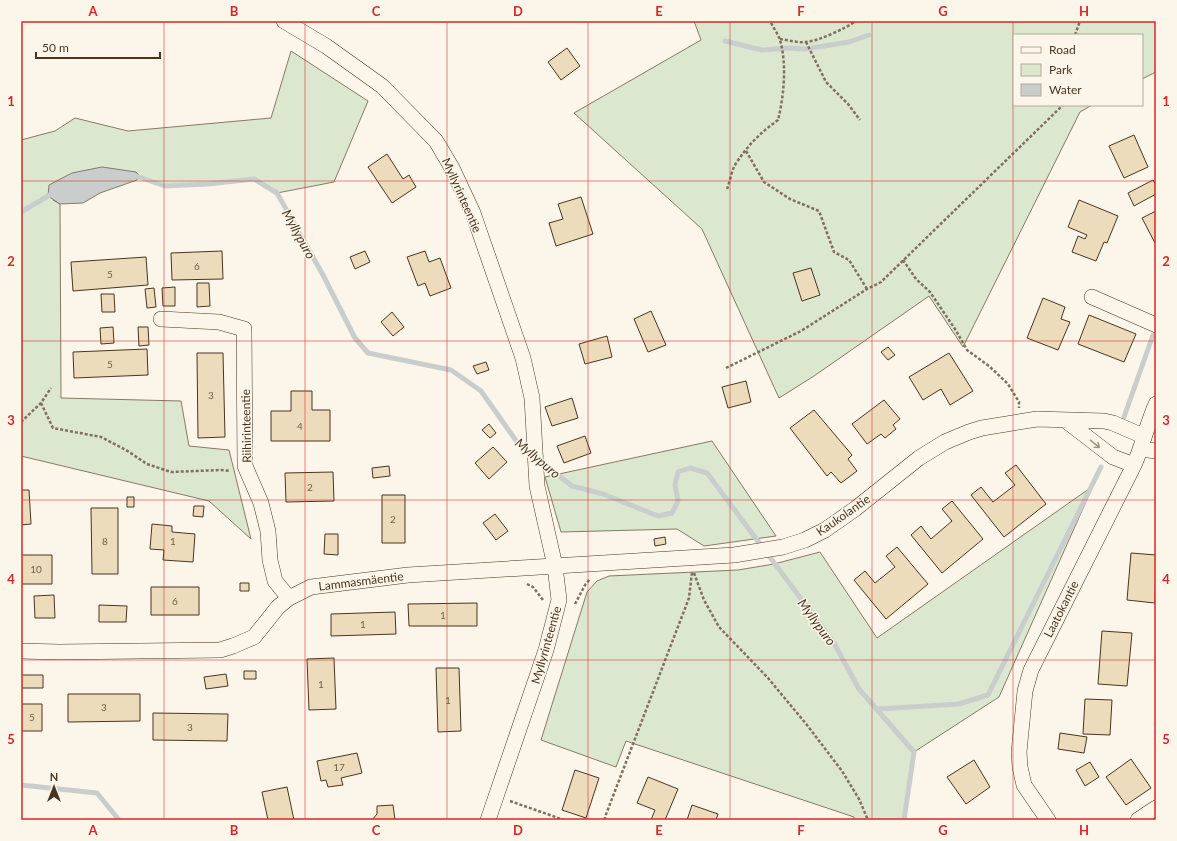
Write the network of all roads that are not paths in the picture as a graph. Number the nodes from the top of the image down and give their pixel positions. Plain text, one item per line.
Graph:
1 (284, 21) edge
2 (1092, 297) dead end
3 (161, 319) dead end
4 (1156, 325) edge
5 (1156, 404) edge
6 (1065, 420) junction
7 (1147, 445) edge
8 (1134, 465) junction
9 (554, 566) junction
10 (289, 598) junction
11 (21, 651) edge
12 (1156, 808) edge
13 (488, 820) edge
14 (1048, 820) edge
15 (1138, 820) edge

1 - 9 street, Myllyrinteentie
2 - 4 street
3 - 10 street, Riihirinteentie
5 - 7 street, Laatokantie
6 - 7 street, Kaukolantie
6 -> 8 street
6 - 9 street, Kaukolantie
7 - 8 street, Laatokantie
8 - 14 street, Laatokantie
9 - 10 street, Lammasmäentie
9 - 13 street, Myllyrinteentie
10 - 11 street, Lammasmäentie
12 - 15 street

